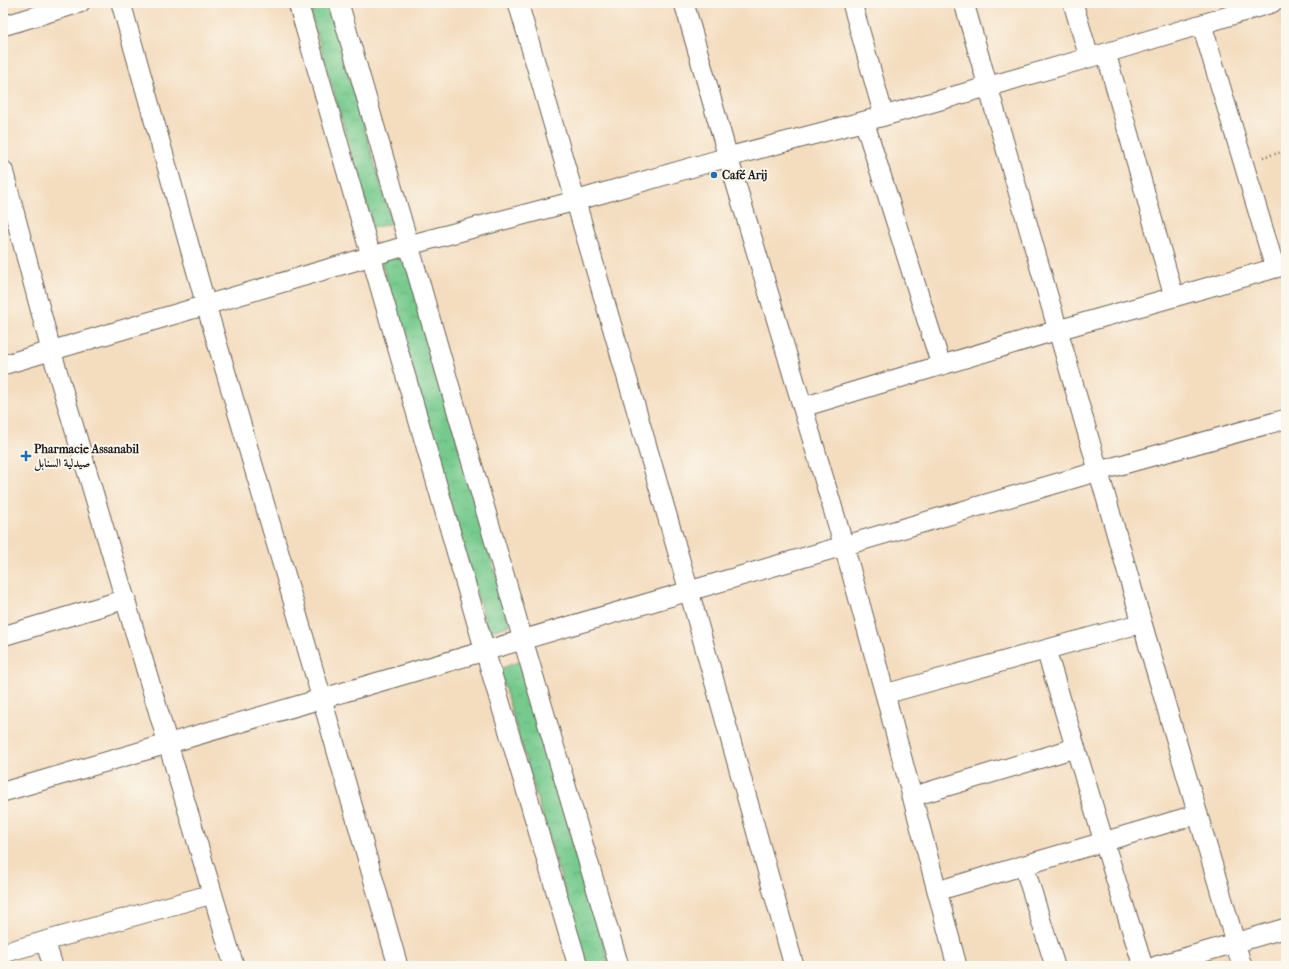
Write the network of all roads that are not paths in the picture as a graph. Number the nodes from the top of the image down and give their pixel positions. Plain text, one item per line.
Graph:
1 (80, 3) edge
2 (121, 3) edge
3 (298, 3) edge
4 (339, 3) edge
5 (518, 3) edge
6 (684, 3) edge
7 (852, 3) edge
8 (964, 3) edge
9 (1073, 3) edge
10 (1272, 3) edge
11 (1202, 25) junction
12 (3, 26) edge
13 (1097, 55) junction
14 (988, 86) junction
15 (884, 116) junction
16 (864, 121) junction
17 (728, 157) junction
18 (3, 170) edge
19 (575, 201) junction
20 (11, 231) edge
21 (409, 245) junction
22 (372, 256) junction
23 (1280, 266) edge
24 (1174, 297) junction
25 (206, 305) junction
26 (1058, 330) junction
27 (51, 350) junction
28 (3, 365) edge
29 (941, 365) junction
30 (803, 407) junction
31 (1286, 419) edge
32 (1099, 471) junction
33 (844, 546) junction
34 (689, 591) junction
35 (126, 599) junction
36 (1142, 624) junction
37 (3, 636) edge
38 (523, 640) junction
39 (1046, 650) junction
40 (485, 651) junction
41 (885, 694) junction
42 (322, 699) junction
43 (169, 744) junction
44 (1075, 748) junction
45 (3, 792) edge
46 (911, 797) junction
47 (1198, 814) junction
48 (1104, 842) junction
49 (1024, 866) junction
50 (937, 891) junction
51 (212, 894) junction
52 (1286, 928) edge
53 (46, 941) junction
54 (1236, 943) junction
55 (3, 953) edge
56 (53, 966) edge
57 (234, 966) edge
58 (398, 966) edge
59 (578, 966) edge
60 (619, 966) edge
61 (794, 966) edge
62 (957, 966) edge
63 (1055, 966) edge
64 (1143, 966) edge
65 (1156, 966) edge
66 (1242, 966) edge

1 - 12 street
2 - 25 street
3 - 22 street
4 - 21 street
5 - 19 street
6 - 17 street
7 - 15 street
8 - 14 street
9 - 13 street
10 - 11 street
11 - 13 street
11 - 23 street
13 - 14 street
13 - 24 street
14 - 15 street
14 - 26 street
15 - 16 street
16 - 17 street
16 - 29 street
17 - 19 street
17 - 30 street
18 - 20 street
19 - 21 street
19 - 34 street
20 - 27 street
21 - 22 street
21 - 38 street
22 - 25 street
22 - 40 street
23 - 24 street
24 - 26 street
25 - 27 street
25 - 42 street
26 - 29 street
26 - 32 street
27 - 28 street
27 - 35 street
29 - 30 street
30 - 33 street
31 - 32 street
32 - 33 street
32 - 36 street
33 - 34 street
33 - 41 street
34 - 38 street
34 - 61 street
35 - 37 street
35 - 43 street
36 - 39 street
36 - 47 street
38 - 40 street
38 - 60 street
39 - 41 street
39 - 44 street
40 - 42 street
40 - 59 street
41 - 46 street
42 - 43 street
42 - 58 street
43 - 45 street
43 - 51 street
44 - 46 street
44 - 48 street
46 - 50 street
47 - 48 street
47 - 54 street
48 - 49 street
48 - 64 street
49 - 50 street
49 - 63 street
50 - 62 street
51 - 53 street
51 - 57 street
52 - 54 street
53 - 55 street
53 - 56 street
54 - 65 street
54 - 66 street

